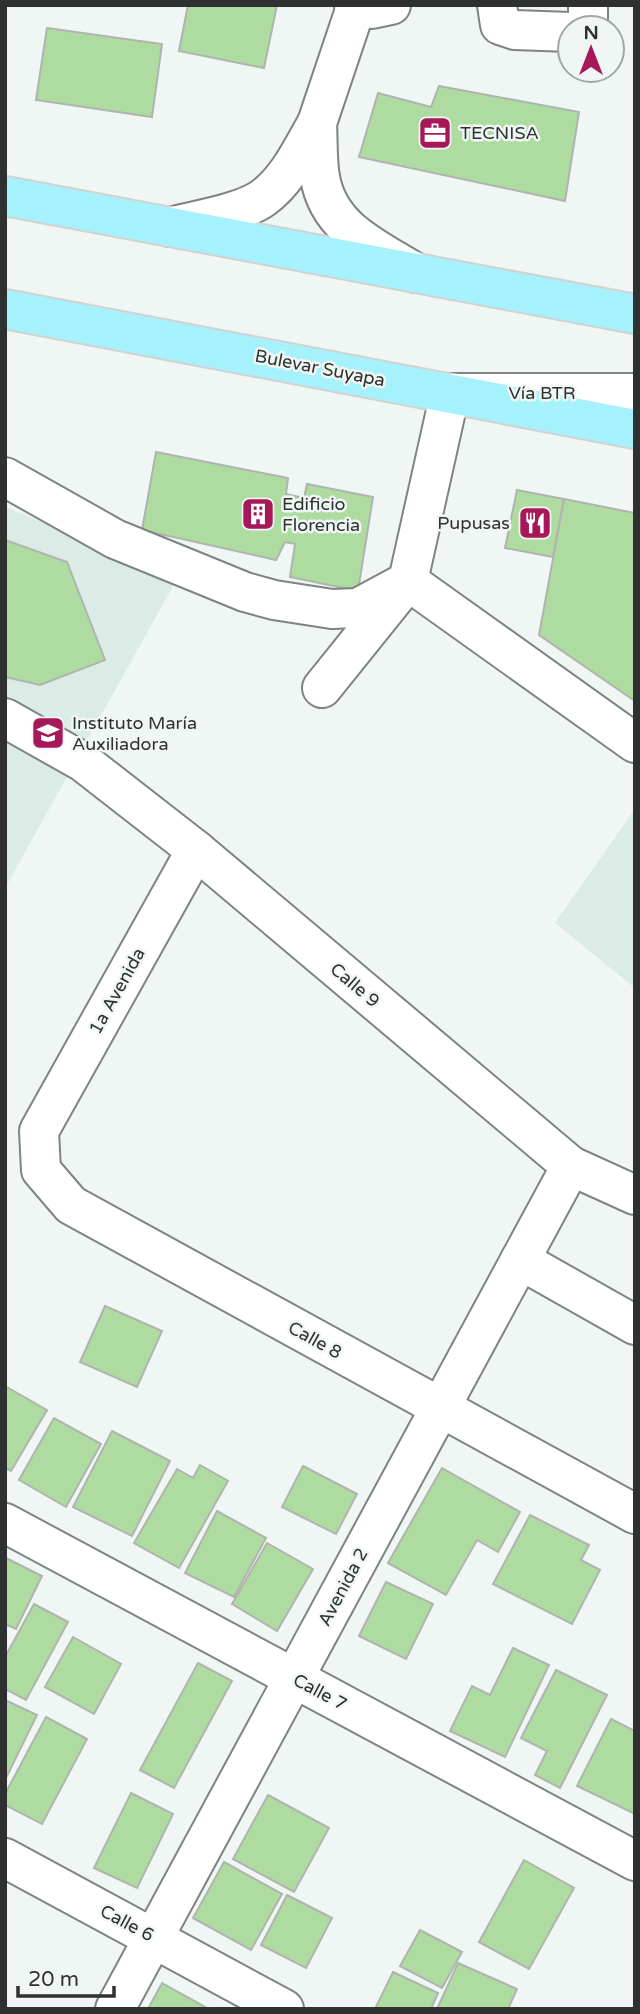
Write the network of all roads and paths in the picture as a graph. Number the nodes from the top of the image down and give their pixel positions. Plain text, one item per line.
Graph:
1 (498, 5) edge
2 (367, 6) edge
3 (556, 31) edge
4 (317, 123) junction
5 (5, 196) edge
6 (170, 227) junction
7 (416, 273) junction
8 (496, 288) junction
9 (5, 309) edge
10 (635, 314) edge
11 (635, 326) edge
12 (450, 393) junction
13 (635, 393) edge
14 (635, 429) edge
15 (5, 477) edge
16 (408, 581) junction
17 (322, 688) dead end
18 (5, 718) edge
19 (635, 743) edge
20 (196, 850) junction
21 (39, 1131) joint
22 (571, 1166) junction
23 (635, 1195) edge
24 (520, 1260) junction
25 (635, 1325) edge
26 (439, 1409) junction
27 (635, 1514) edge
28 (5, 1523) edge
29 (294, 1678) junction
30 (5, 1858) edge
31 (635, 1861) edge
32 (154, 1937) junction
33 (115, 2009) edge
34 (284, 2009) edge

1 - 3 street
2 - 4 street
4 - 6 street
4 - 7 street
5 - 6 main road
6 - 7 main road
7 - 8 main road
8 - 10 main road
8 - 11 street
9 - 12 main road, Bulevar Suyapa
12 - 13 street, Vía BTR
12 - 14 main road, Bulevar Suyapa
12 - 16 street
15 - 16 street
16 - 17 street
16 - 19 street
18 - 20 street, Calle 9
20 - 21 street, 1a Avenida
20 - 22 street, Calle 9
21 - 26 street, Calle 8
22 - 23 street, Calle 9
22 - 24 street, Avenida 2
24 - 25 street
24 - 26 street, Avenida 2
26 - 27 street, Calle 8
26 - 29 street, Avenida 2
28 - 29 street, Calle 7
29 - 31 street, Calle 7
29 - 32 street, Avenida 2
30 - 32 street, Calle 6
32 - 33 street, Avenida 2
32 - 34 street, Calle 6

